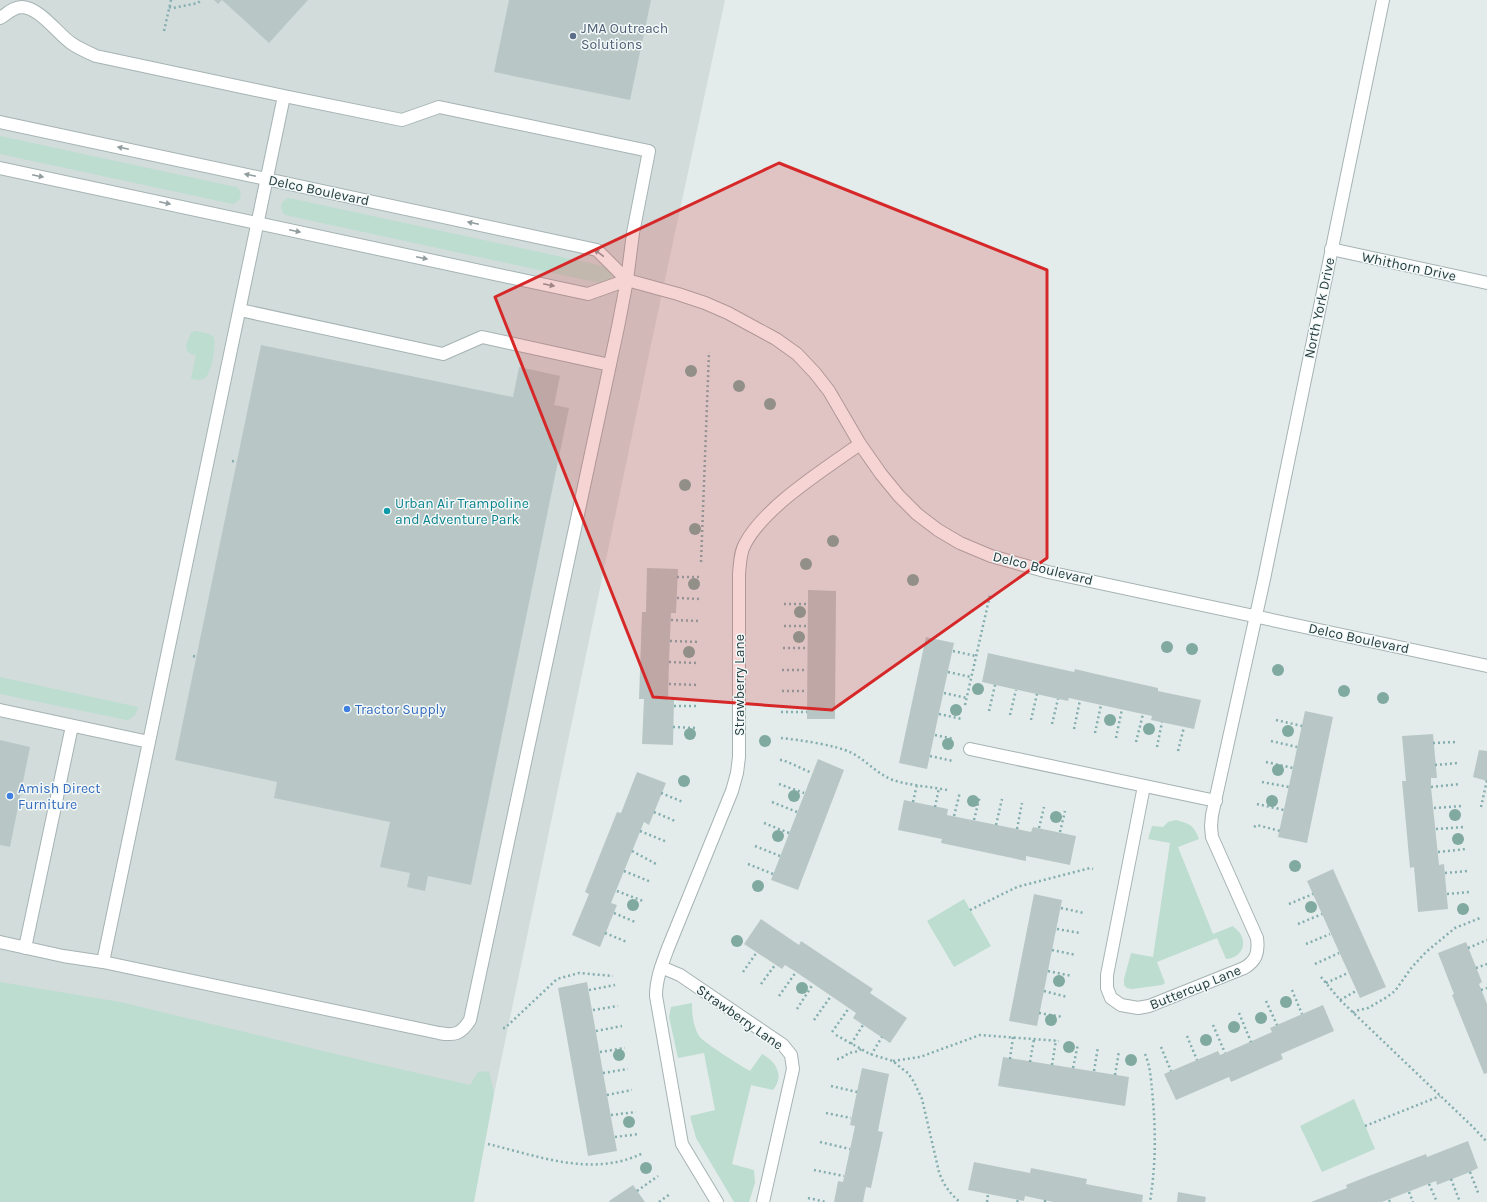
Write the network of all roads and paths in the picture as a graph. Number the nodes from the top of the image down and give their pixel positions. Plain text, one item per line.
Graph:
1 (171, 0) edge
2 (201, 0) edge
3 (1383, 0) edge
4 (169, 7) junction
5 (0, 18) edge
6 (164, 30) dead end
7 (284, 96) junction
8 (0, 122) edge
9 (0, 168) edge
10 (266, 179) junction
11 (257, 223) junction
12 (1331, 249) junction
13 (627, 280) junction
14 (1487, 283) edge
15 (240, 310) junction
16 (708, 352) dead end
17 (610, 365) junction
18 (860, 444) junction
19 (232, 461) dead end
20 (237, 462) dead end
21 (701, 562) dead end
22 (677, 577) dead end
23 (701, 577) dead end
24 (990, 595) dead end
25 (677, 598) dead end
26 (700, 599) dead end
27 (784, 604) dead end
28 (808, 604) dead end
29 (1256, 616) junction
30 (671, 620) dead end
31 (700, 621) dead end
32 (784, 626) dead end
33 (807, 626) dead end
34 (670, 641) dead end
35 (699, 642) dead end
36 (783, 648) dead end
37 (807, 648) dead end
38 (953, 651) dead end
39 (193, 656) dead end
40 (976, 656) junction
41 (197, 657) dead end
42 (669, 662) dead end
43 (698, 663) dead end
44 (1487, 666) edge
45 (782, 670) dead end
46 (807, 670) dead end
47 (948, 672) dead end
48 (971, 677) junction
49 (668, 684) dead end
50 (698, 685) dead end
51 (995, 685) dead end
52 (782, 690) dead end
53 (1016, 690) dead end
54 (807, 691) dead end
55 (944, 693) dead end
56 (1037, 694) dead end
57 (967, 698) junction
58 (1058, 699) dead end
59 (1080, 700) dead end
60 (965, 705) dead end
61 (1101, 705) dead end
62 (674, 706) dead end
63 (697, 706) dead end
64 (1122, 709) dead end
65 (0, 710) edge
66 (989, 711) dead end
67 (781, 712) dead end
68 (807, 712) dead end
69 (939, 714) dead end
70 (1143, 714) dead end
71 (1010, 715) dead end
72 (962, 719) dead end
73 (1031, 720) dead end
74 (1276, 720) dead end
75 (1162, 722) dead end
76 (1052, 724) dead end
77 (72, 726) junction
78 (1302, 726) dead end
79 (673, 727) dead end
80 (1184, 727) dead end
81 (697, 728) dead end
82 (1074, 729) dead end
83 (1094, 733) dead end
84 (935, 735) dead end
85 (781, 738) dead end
86 (1116, 738) dead end
87 (958, 740) dead end
88 (1271, 741) dead end
89 (149, 742) junction
90 (1136, 742) dead end
91 (1456, 742) dead end
92 (1433, 743) dead end
93 (1157, 747) dead end
94 (1298, 747) dead end
95 (970, 749) dead end
96 (1178, 752) dead end
97 (930, 756) dead end
98 (780, 760) dead end
99 (954, 761) dead end
100 (1266, 762) dead end
101 (1458, 763) dead end
102 (1435, 765) dead end
103 (1293, 768) dead end
104 (812, 773) dead end
105 (1487, 780) edge
106 (1262, 782) dead end
107 (779, 784) dead end
108 (917, 784) junction
109 (1460, 784) dead end
110 (1144, 786) junction
111 (1432, 786) dead end
112 (1289, 787) dead end
113 (939, 788) junction
114 (947, 790) dead end
115 (960, 792) dead end
116 (662, 793) dead end
117 (804, 793) dead end
118 (980, 796) dead end
119 (1002, 799) dead end
120 (1216, 801) junction
121 (683, 802) dead end
122 (772, 802) dead end
123 (913, 802) dead end
124 (1022, 803) dead end
125 (1257, 804) dead end
126 (1462, 806) dead end
127 (935, 807) dead end
128 (1044, 807) dead end
129 (1481, 807) dead end
130 (1434, 808) dead end
131 (1284, 810) dead end
132 (1065, 811) dead end
133 (654, 812) dead end
134 (797, 812) dead end
135 (954, 816) dead end
136 (974, 820) dead end
137 (675, 821) dead end
138 (764, 823) dead end
139 (996, 825) dead end
140 (1254, 827) dead end
141 (1464, 827) dead end
142 (1039, 828) dead end
143 (1017, 829) dead end
144 (1436, 829) dead end
145 (1280, 830) dead end
146 (640, 831) dead end
147 (1060, 832) dead end
148 (789, 833) dead end
149 (667, 842) dead end
150 (755, 846) dead end
151 (1466, 849) dead end
152 (632, 851) dead end
153 (1438, 852) dead end
154 (780, 856) dead end
155 (748, 864) dead end
156 (658, 865) dead end
157 (1093, 869) dead end
158 (624, 871) dead end
159 (1468, 871) dead end
160 (1445, 873) dead end
161 (773, 874) dead end
162 (651, 882) dead end
163 (617, 890) dead end
164 (1470, 892) dead end
165 (1313, 894) dead end
166 (1447, 894) dead end
167 (643, 901) dead end
168 (1289, 904) dead end
169 (1061, 908) dead end
170 (970, 910) dead end
171 (614, 913) dead end
172 (1084, 913) dead end
173 (1322, 914) dead end
174 (1480, 918) dead end
175 (634, 922) dead end
176 (1298, 924) dead end
177 (1056, 929) dead end
178 (606, 933) dead end
179 (1080, 933) dead end
180 (1330, 934) dead end
181 (1487, 940) edge
182 (0, 942) edge
183 (627, 942) dead end
184 (1306, 944) dead end
185 (25, 948) junction
186 (1468, 948) dead end
187 (1052, 950) dead end
188 (757, 952) dead end
189 (1339, 953) dead end
190 (1076, 955) dead end
191 (102, 962) junction
192 (1315, 964) dead end
193 (1487, 964) edge
194 (775, 965) dead end
195 (661, 967) junction
196 (1476, 968) dead end
197 (1048, 971) dead end
198 (743, 972) dead end
199 (796, 972) dead end
200 (1348, 973) dead end
201 (613, 976) dead end
202 (1072, 976) dead end
203 (1321, 977) dead end
204 (1326, 983) junction
205 (761, 984) dead end
206 (814, 984) dead end
207 (615, 985) dead end
208 (1487, 988) edge
209 (589, 990) dead end
210 (1292, 990) dead end
211 (1481, 990) dead end
212 (1044, 991) dead end
213 (1356, 991) dead end
214 (779, 996) dead end
215 (831, 996) dead end
216 (1067, 997) dead end
217 (1340, 1000) junction
218 (1266, 1001) dead end
219 (618, 1006) dead end
220 (849, 1008) dead end
221 (797, 1009) dead end
222 (593, 1010) dead end
223 (1039, 1013) dead end
224 (1239, 1013) dead end
225 (1353, 1013) junction
226 (1302, 1014) dead end
227 (1063, 1017) dead end
228 (814, 1020) dead end
229 (863, 1025) dead end
230 (1213, 1025) dead end
231 (1277, 1025) dead end
232 (622, 1026) dead end
233 (503, 1028) dead end
234 (596, 1031) dead end
235 (832, 1032) dead end
236 (836, 1035) dead end
237 (1187, 1036) dead end
238 (882, 1037) dead end
239 (1013, 1037) junction
240 (1034, 1039) junction
241 (1251, 1042) dead end
242 (851, 1044) junction
243 (1078, 1044) dead end
244 (1161, 1047) dead end
245 (625, 1048) dead end
246 (1098, 1048) dead end
247 (861, 1049) junction
248 (1119, 1051) dead end
249 (600, 1052) dead end
250 (1225, 1053) dead end
251 (1145, 1054) dead end
252 (871, 1055) junction
253 (1010, 1058) dead end
254 (837, 1059) dead end
255 (1197, 1060) dead end
256 (892, 1061) junction
257 (1030, 1062) dead end
258 (1052, 1065) dead end
259 (1074, 1068) dead end
260 (628, 1069) dead end
261 (1171, 1071) dead end
262 (1094, 1072) dead end
263 (603, 1073) dead end
264 (1115, 1075) dead end
265 (831, 1086) dead end
266 (632, 1090) dead end
267 (857, 1092) dead end
268 (607, 1095) dead end
269 (1440, 1096) junction
270 (636, 1112) dead end
271 (826, 1113) dead end
272 (611, 1115) dead end
273 (851, 1118) dead end
274 (1366, 1126) dead end
275 (639, 1134) dead end
276 (615, 1137) dead end
277 (820, 1142) dead end
278 (1487, 1142) edge
279 (488, 1144) dead end
280 (850, 1149) dead end
281 (643, 1153) dead end
282 (814, 1170) dead end
283 (1470, 1172) dead end
284 (658, 1176) dead end
285 (844, 1176) dead end
286 (1451, 1179) dead end
287 (1429, 1184) dead end
288 (637, 1191) dead end
289 (1409, 1192) dead end
290 (670, 1194) dead end
291 (988, 1194) dead end
292 (1479, 1195) dead end
293 (808, 1198) dead end
294 (659, 1202) edge
295 (717, 1202) edge
296 (763, 1202) edge
297 (826, 1202) edge
298 (960, 1202) edge
299 (987, 1202) edge
300 (1150, 1202) edge
301 (1413, 1202) edge
302 (1437, 1202) edge
303 (1460, 1202) edge

1 - 4 path
2 - 4 path
3 - 12 street, North York Drive
4 - 6 path
5 - 7 street
7 - 10 street
7 - 13 street
10 -> 8 street, Delco Boulevard
9 -> 11 street
10 - 11 street
13 -> 10 street, Delco Boulevard
11 -> 13 street
11 - 15 street
12 - 14 street, Whithorn Drive
12 - 29 street, North York Drive
13 - 17 street
13 - 18 street, Delco Boulevard
15 - 17 street
15 - 89 street
16 - 21 path
17 - 191 street
18 - 29 street, Delco Boulevard
18 - 195 street, Strawberry Lane
19 - 20 path
22 - 23 path
24 - 40 path
25 - 26 path
27 - 28 path
29 - 44 street, Delco Boulevard
29 - 120 street, Buttercup Lane
30 - 31 path
32 - 33 path
34 - 35 path
36 - 37 path
38 - 40 path
39 - 41 path
40 - 48 path
42 - 43 path
45 - 46 path
47 - 48 path
48 - 57 path
49 - 50 path
51 - 66 path
52 - 54 path
53 - 71 path
55 - 57 path
56 - 73 path
57 - 60 path
58 - 76 path
59 - 82 path
61 - 83 path
62 - 63 path
64 - 86 path
65 - 77 street
67 - 68 path
69 - 72 path
70 - 90 path
74 - 78 path
75 - 93 path
77 - 89 street
77 - 185 street
79 - 81 path
80 - 96 path
84 - 87 path
85 - 108 path
88 - 94 path
89 - 191 street
91 - 92 path
95 - 110 street
97 - 99 path
98 - 104 path
100 - 103 path
101 - 102 path
105 - 129 path
106 - 112 path
107 - 117 path
108 - 113 path
108 - 123 path
109 - 111 path
110 - 120 street
110 - 120 street, Buttercup Lane
113 - 114 path
113 - 127 path
115 - 135 path
116 - 121 path
118 - 136 path
119 - 139 path
122 - 134 path
124 - 143 path
125 - 131 path
126 - 130 path
128 - 142 path
132 - 147 path
133 - 137 path
138 - 148 path
140 - 145 path
141 - 144 path
146 - 149 path
150 - 154 path
151 - 153 path
152 - 156 path
155 - 161 path
157 - 170 path
158 - 162 path
159 - 160 path
163 - 167 path
164 - 166 path
165 - 168 path
169 - 172 path
171 - 175 path
173 - 176 path
174 - 225 path
177 - 179 path
178 - 183 path
180 - 184 path
181 - 186 path
182 - 185 street
185 - 191 street
187 - 190 path
188 - 198 path
189 - 192 path
193 - 196 path
194 - 205 path
195 - 295 street, Strawberry Lane
195 - 296 street, Strawberry Lane
197 - 202 path
199 - 214 path
200 - 204 path
201 - 233 path
203 - 204 path
204 - 217 path
206 - 221 path
207 - 209 path
208 - 211 path
210 - 226 path
212 - 216 path
213 - 217 path
215 - 228 path
217 - 225 path
218 - 231 path
219 - 222 path
220 - 235 path
223 - 227 path
224 - 241 path
225 - 269 path
229 - 242 path
230 - 250 path
232 - 234 path
236 - 242 path
237 - 255 path
238 - 252 path
239 - 240 path
239 - 253 path
239 - 256 path
240 - 257 path
240 - 258 path
242 - 247 path
243 - 259 path
244 - 261 path
245 - 249 path
246 - 262 path
247 - 252 path
247 - 254 path
248 - 264 path
251 - 300 path
252 - 256 path
256 - 298 path
260 - 263 path
265 - 267 path
266 - 268 path
269 - 274 path
269 - 278 path
270 - 272 path
271 - 273 path
275 - 276 path
277 - 280 path
279 - 281 path
282 - 285 path
283 - 292 path
284 - 288 path
286 - 303 path
287 - 302 path
289 - 301 path
290 - 294 path
291 - 299 path
293 - 297 path

